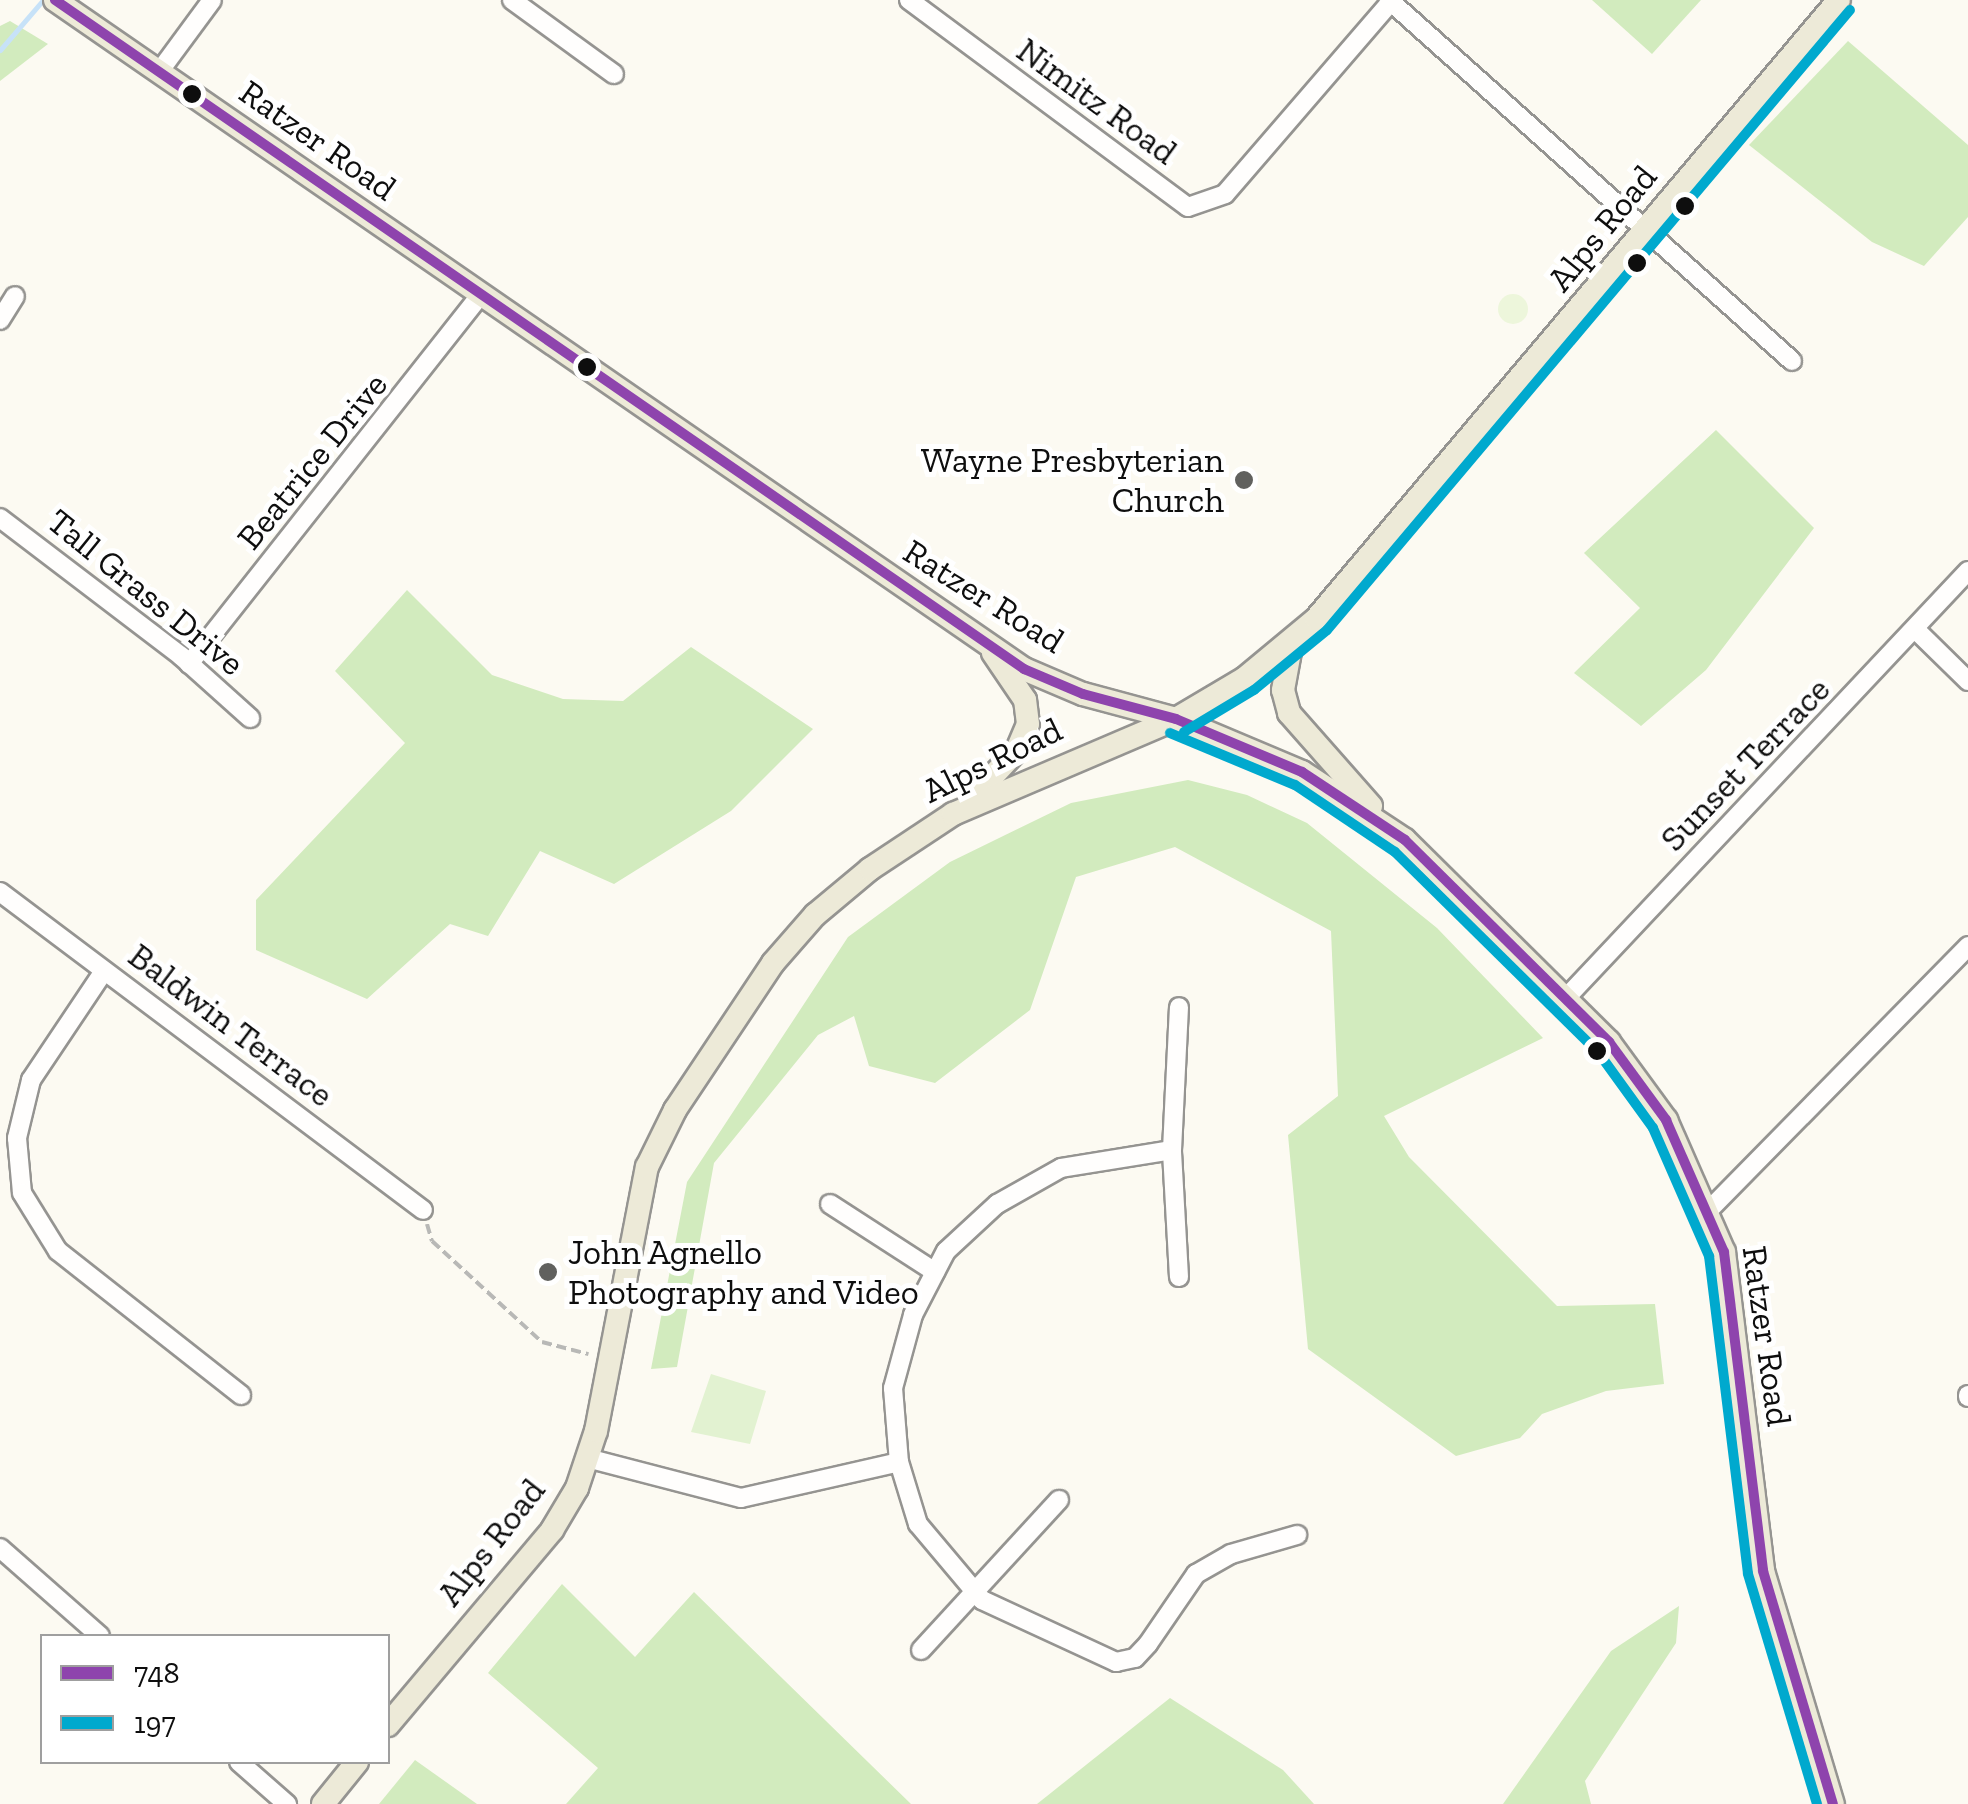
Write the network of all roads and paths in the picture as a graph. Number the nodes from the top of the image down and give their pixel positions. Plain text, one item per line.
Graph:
1 (212, 0) edge
2 (512, 0) edge
3 (909, 0) edge
4 (1839, 0) edge
5 (56, 1) edge
6 (1390, 1) edge
7 (159, 72) junction
8 (614, 74) dead end
9 (1644, 230) junction
10 (14, 296) dead end
11 (480, 296) junction
12 (0, 320) edge
13 (1792, 360) dead end
14 (0, 518) edge
15 (1968, 570) edge
16 (1916, 630) junction
17 (1292, 641) junction
18 (988, 646) junction
19 (189, 664) junction
20 (1968, 681) edge
21 (250, 718) dead end
22 (1176, 719) junction
23 (952, 814) junction
24 (1406, 840) junction
25 (0, 892) edge
26 (1968, 946) edge
27 (104, 970) junction
28 (1565, 998) junction
29 (1180, 1007) dead end
30 (1172, 1150) junction
31 (830, 1204) dead end
32 (423, 1210) joint
33 (1708, 1210) junction
34 (935, 1272) junction
35 (1179, 1277) dead end
36 (609, 1360) junction
37 (240, 1395) dead end
38 (587, 1458) junction
39 (899, 1462) junction
40 (1059, 1500) dead end
41 (1297, 1535) dead end
42 (0, 1548) edge
43 (974, 1593) junction
44 (98, 1634) edge
45 (922, 1650) dead end
46 (390, 1722) edge
47 (241, 1764) edge
48 (356, 1764) edge
49 (287, 1804) edge
50 (324, 1804) edge
51 (1833, 1804) edge

1 - 7 street
2 - 8 street
3 - 6 street, Nimitz Road
4 - 9 main road, Alps Road
5 - 7 main road, Ratzer Road
6 - 9 street
7 - 11 main road, Ratzer Road
9 - 13 street
9 - 17 main road, Alps Road
10 - 12 street
11 - 18 main road, Ratzer Road
11 - 19 street, Beatrice Drive
14 - 19 street, Tall Grass Drive
15 - 16 street, Sunset Terrace
16 - 20 street
16 - 28 street, Sunset Terrace
17 - 22 main road, Alps Road
17 - 24 main road
18 - 22 main road, Ratzer Road
18 - 23 main road
19 - 21 street, Tall Grass Drive
22 - 23 main road, Alps Road
22 - 24 main road, Ratzer Road
23 - 36 main road, Alps Road
24 - 28 main road, Ratzer Road
25 - 27 street, Baldwin Terrace
26 - 33 street
27 - 32 street, Baldwin Terrace
27 - 37 street
28 - 33 main road, Ratzer Road
29 - 30 street
30 - 34 street
30 - 35 street
31 - 34 street
32 - 36 path
33 - 51 main road, Ratzer Road
34 - 39 street
36 - 38 main road, Alps Road
38 - 39 street
38 - 46 main road, Alps Road
39 - 43 street
40 - 43 street
41 - 43 street
42 - 44 street
43 - 45 street
47 - 49 street
48 - 50 main road

